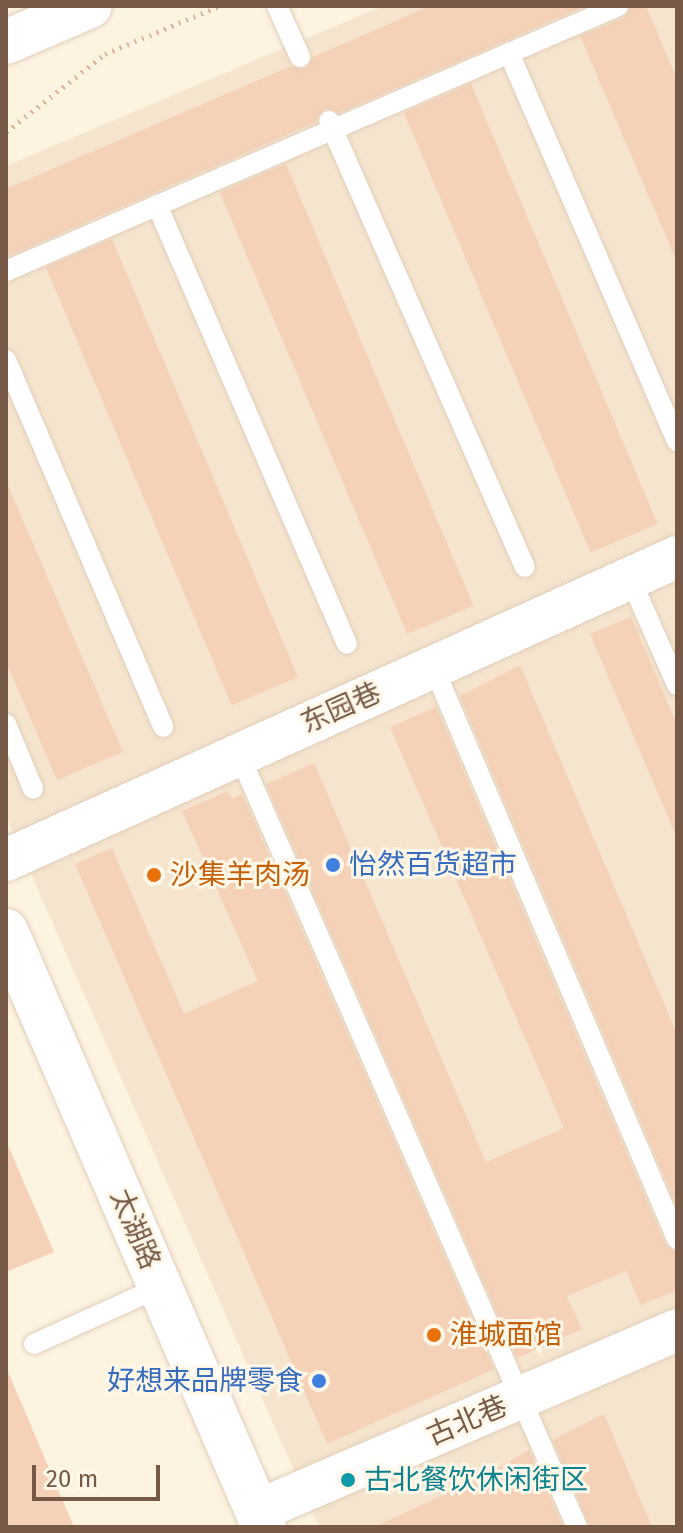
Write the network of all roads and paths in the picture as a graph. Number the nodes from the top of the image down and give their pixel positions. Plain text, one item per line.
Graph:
1 (90, 6) edge
2 (219, 6) edge
3 (277, 6) edge
4 (618, 6) edge
5 (6, 42) edge
6 (509, 53) junction
7 (300, 57) dead end
8 (330, 126) junction
9 (6, 132) edge
10 (157, 205) junction
11 (6, 271) edge
12 (6, 360) edge
13 (677, 441) edge
14 (677, 557) edge
15 (525, 567) dead end
16 (630, 578) junction
17 (347, 644) dead end
18 (433, 666) junction
19 (677, 685) edge
20 (6, 724) edge
21 (163, 727) dead end
22 (239, 754) junction
23 (33, 789) dead end
24 (6, 860) edge
25 (6, 931) edge
26 (677, 1239) edge
27 (160, 1287) junction
28 (677, 1330) edge
29 (34, 1344) dead end
30 (520, 1398) junction
31 (261, 1519) edge
32 (577, 1527) edge

1 - 5 street
2 - 9 path
3 - 7 lane
4 - 6 lane
6 - 8 lane
6 - 13 lane
8 - 10 lane
8 - 15 lane
10 - 11 lane
10 - 17 lane
12 - 21 lane
14 - 16 street, 东园巷
16 - 18 street, 东园巷
16 - 19 lane
18 - 22 street, 东园巷
18 - 26 lane
20 - 23 lane
22 - 24 street, 东园巷
22 - 30 lane
25 - 27 street, 太湖路
27 - 29 lane
27 - 31 street, 太湖路
28 - 30 street, 古北巷
30 - 31 street, 古北巷
30 - 32 lane

